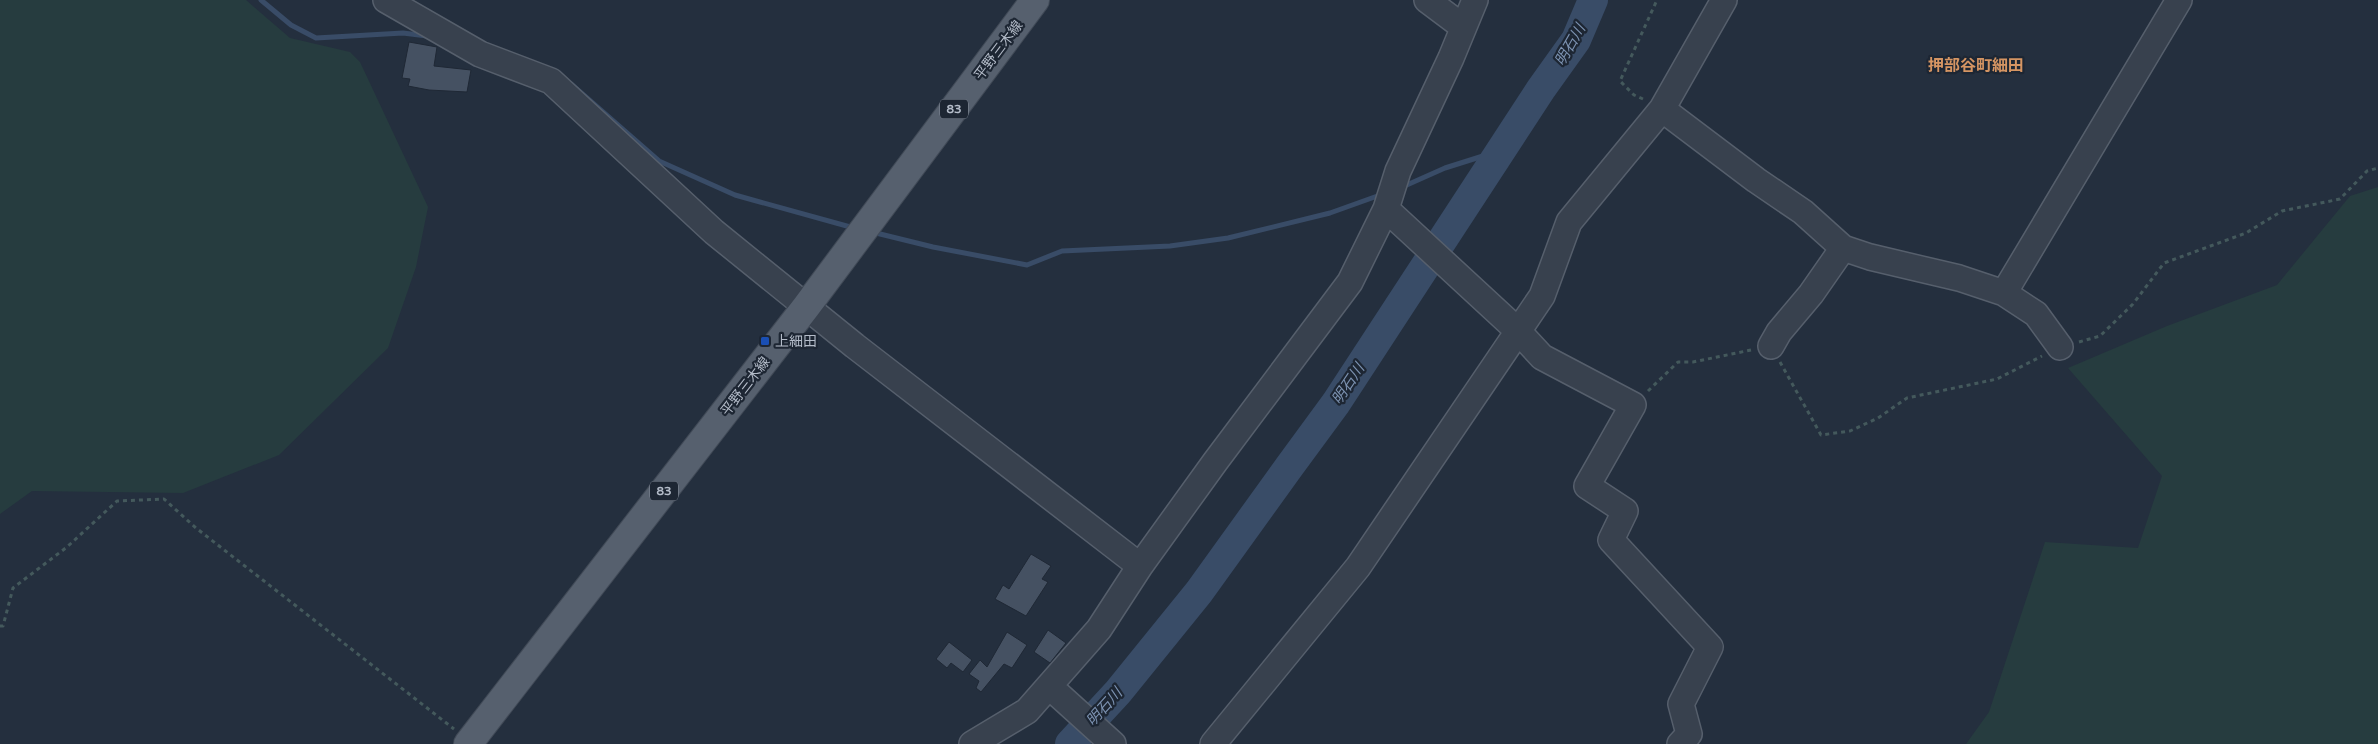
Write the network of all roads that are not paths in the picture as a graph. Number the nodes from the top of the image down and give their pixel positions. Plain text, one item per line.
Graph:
1 (386, 0) edge
2 (1035, 0) edge
3 (1427, 0) edge
4 (1475, 0) edge
5 (1724, 0) edge
6 (2179, 0) edge
7 (1463, 27) junction
8 (1662, 109) junction
9 (1386, 209) junction
10 (1843, 248) junction
11 (2004, 293) junction
12 (806, 307) junction
13 (1517, 330) junction
14 (1771, 346) road end
15 (2060, 347) road end
16 (1140, 566) junction
17 (1050, 687) junction
18 (469, 743) edge
19 (972, 744) edge
20 (1113, 744) edge
21 (1213, 744) edge
22 (1680, 744) edge

1 - 12 street
2 - 12 main road, 平野三木線 / 83
3 - 7 street
4 - 7 street
5 - 8 street
6 - 11 street
7 - 9 street
8 - 10 street
8 - 13 street
9 - 13 street
9 - 16 street
10 - 11 street
10 - 14 street
11 - 15 street
12 - 16 street
12 - 18 main road, 平野三木線 / 83
13 - 21 street
13 - 22 street
16 - 17 street
17 - 19 street
17 - 20 street

